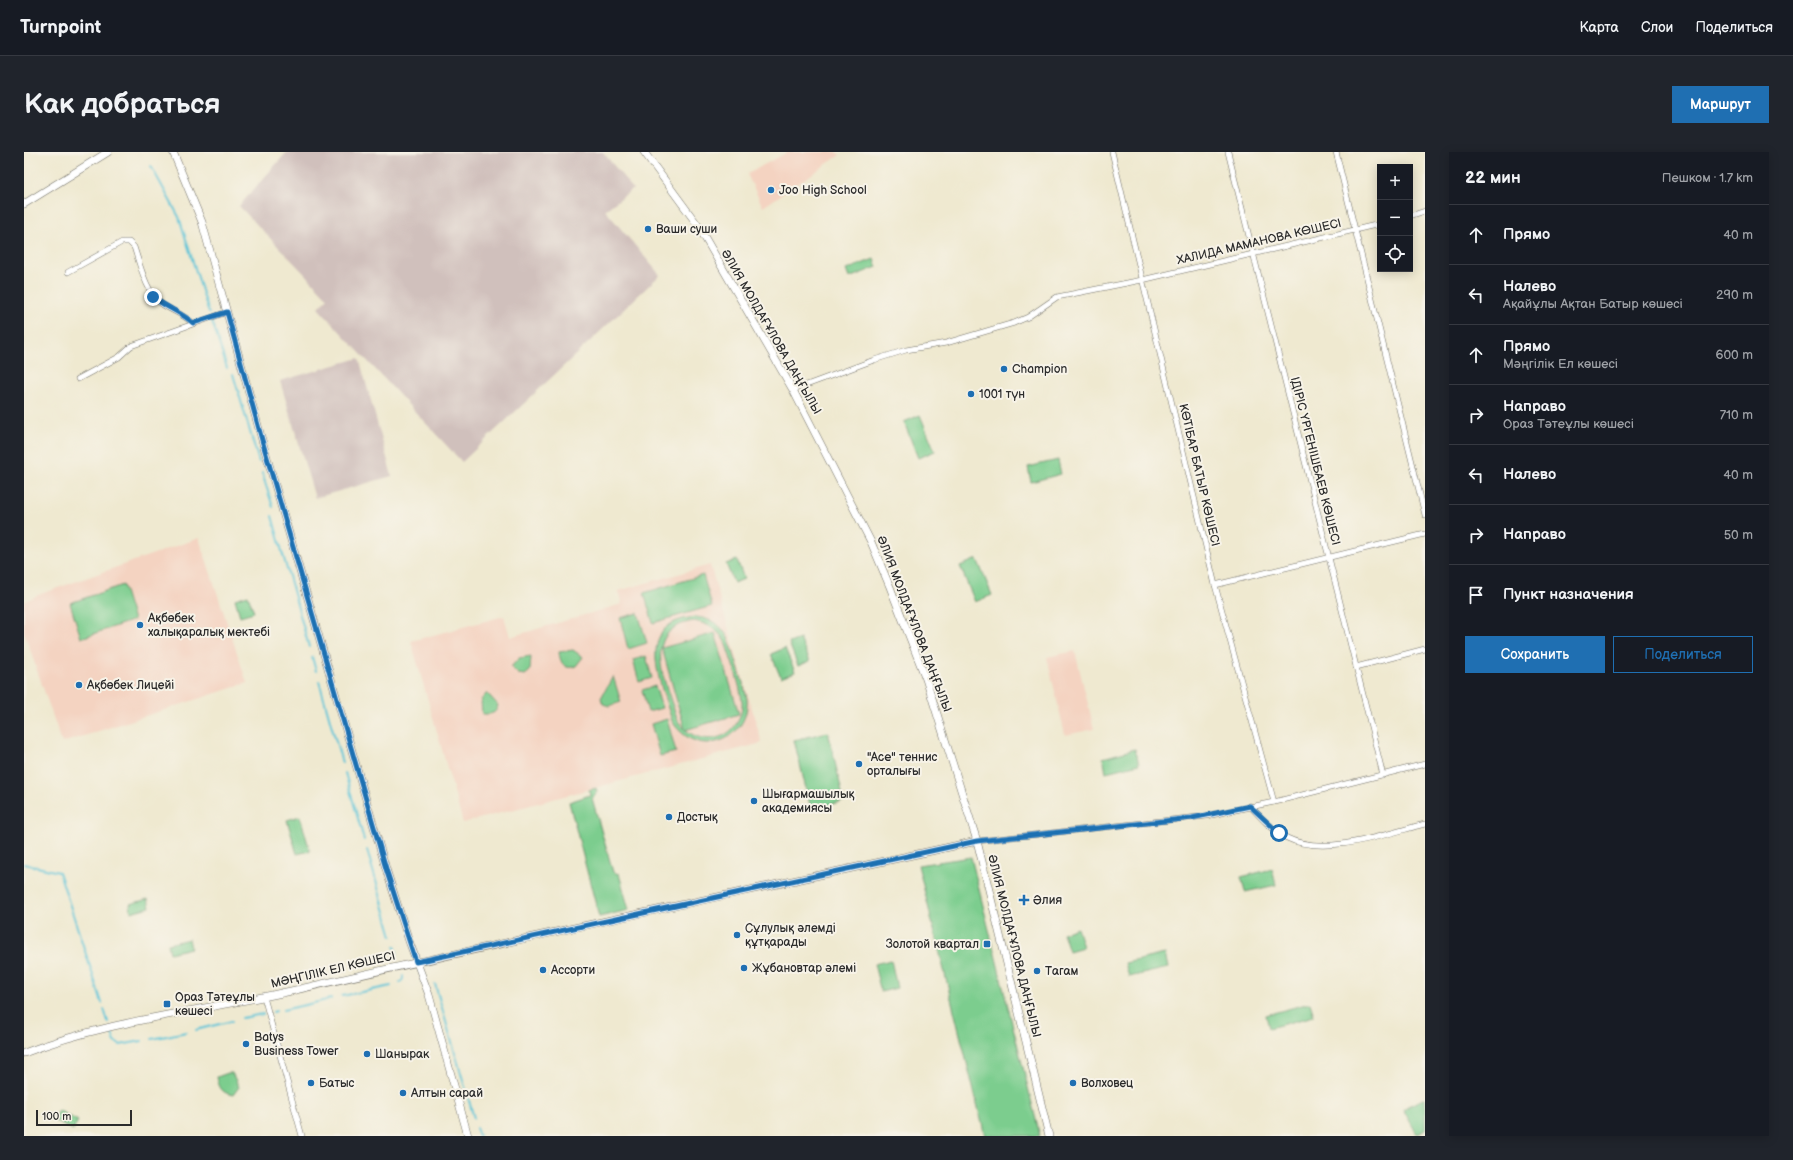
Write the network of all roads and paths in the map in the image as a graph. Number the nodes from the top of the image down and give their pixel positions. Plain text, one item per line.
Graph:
1 (108, 152) edge
2 (173, 152) edge
3 (644, 152) edge
4 (1112, 152) edge
5 (1228, 152) edge
6 (1336, 152) edge
7 (24, 204) edge
8 (1425, 212) edge
9 (1413, 215) edge
10 (1377, 225) edge
11 (1355, 230) junction
12 (1252, 254) junction
13 (68, 272) dead end
14 (1142, 280) junction
15 (227, 312) junction
16 (193, 323) junction
17 (78, 379) dead end
18 (793, 390) junction
19 (1425, 515) edge
20 (1425, 534) edge
21 (1329, 556) junction
22 (1215, 585) junction
23 (1425, 649) edge
24 (1356, 667) junction
25 (1425, 764) edge
26 (1383, 775) junction
27 (1274, 802) junction
28 (1250, 806) junction
29 (1425, 824) edge
30 (977, 841) junction
31 (416, 962) junction
32 (264, 997) junction
33 (24, 1054) edge
34 (302, 1136) edge
35 (468, 1136) edge
36 (1049, 1136) edge

1 - 7 street
2 - 15 street
3 - 18 street, ӘЛИЯ МОЛДАҒҰЛОВА ДАҢҒЫЛЫ
4 - 14 street, КӨТІБАР БАТЫР КӨШЕСІ
5 - 12 street, ІДІРІС ҮРГЕНІШБАЕВ КӨШЕСІ
6 - 11 street
8 - 9 street
10 - 11 street, ХАЛИДА МАМАНОВА КӨШЕСІ
11 - 12 street, ХАЛИДА МАМАНОВА КӨШЕСІ
11 - 19 street
12 - 14 street, ХАЛИДА МАМАНОВА КӨШЕСІ
12 - 21 street, ІДІРІС ҮРГЕНІШБАЕВ КӨШЕСІ
13 - 16 street
14 - 18 street, ХАЛИДА МАМАНОВА КӨШЕСІ
14 - 22 street, КӨТІБАР БАТЫР КӨШЕСІ
15 - 16 street
15 - 31 street
16 - 17 street
18 - 30 street, ӘЛИЯ МОЛДАҒҰЛОВА ДАҢҒЫЛЫ
20 - 21 street
21 - 22 street
21 - 24 street, ІДІРІС ҮРГЕНІШБАЕВ КӨШЕСІ
22 - 27 street, КӨТІБАР БАТЫР КӨШЕСІ
23 - 24 street
24 - 26 street, ІДІРІС ҮРГЕНІШБАЕВ КӨШЕСІ
25 - 26 street
26 - 27 street
27 - 28 street
28 - 29 street
28 - 30 street
30 - 31 street, МӘҢГІЛІК ЕЛ КӨШЕСІ
30 - 36 street, ӘЛИЯ МОЛДАҒҰЛОВА ДАҢҒЫЛЫ
31 - 32 street, МӘҢГІЛІК ЕЛ КӨШЕСІ
31 - 35 street
32 - 33 street, МӘҢГІЛІК ЕЛ КӨШЕСІ
32 - 34 street

